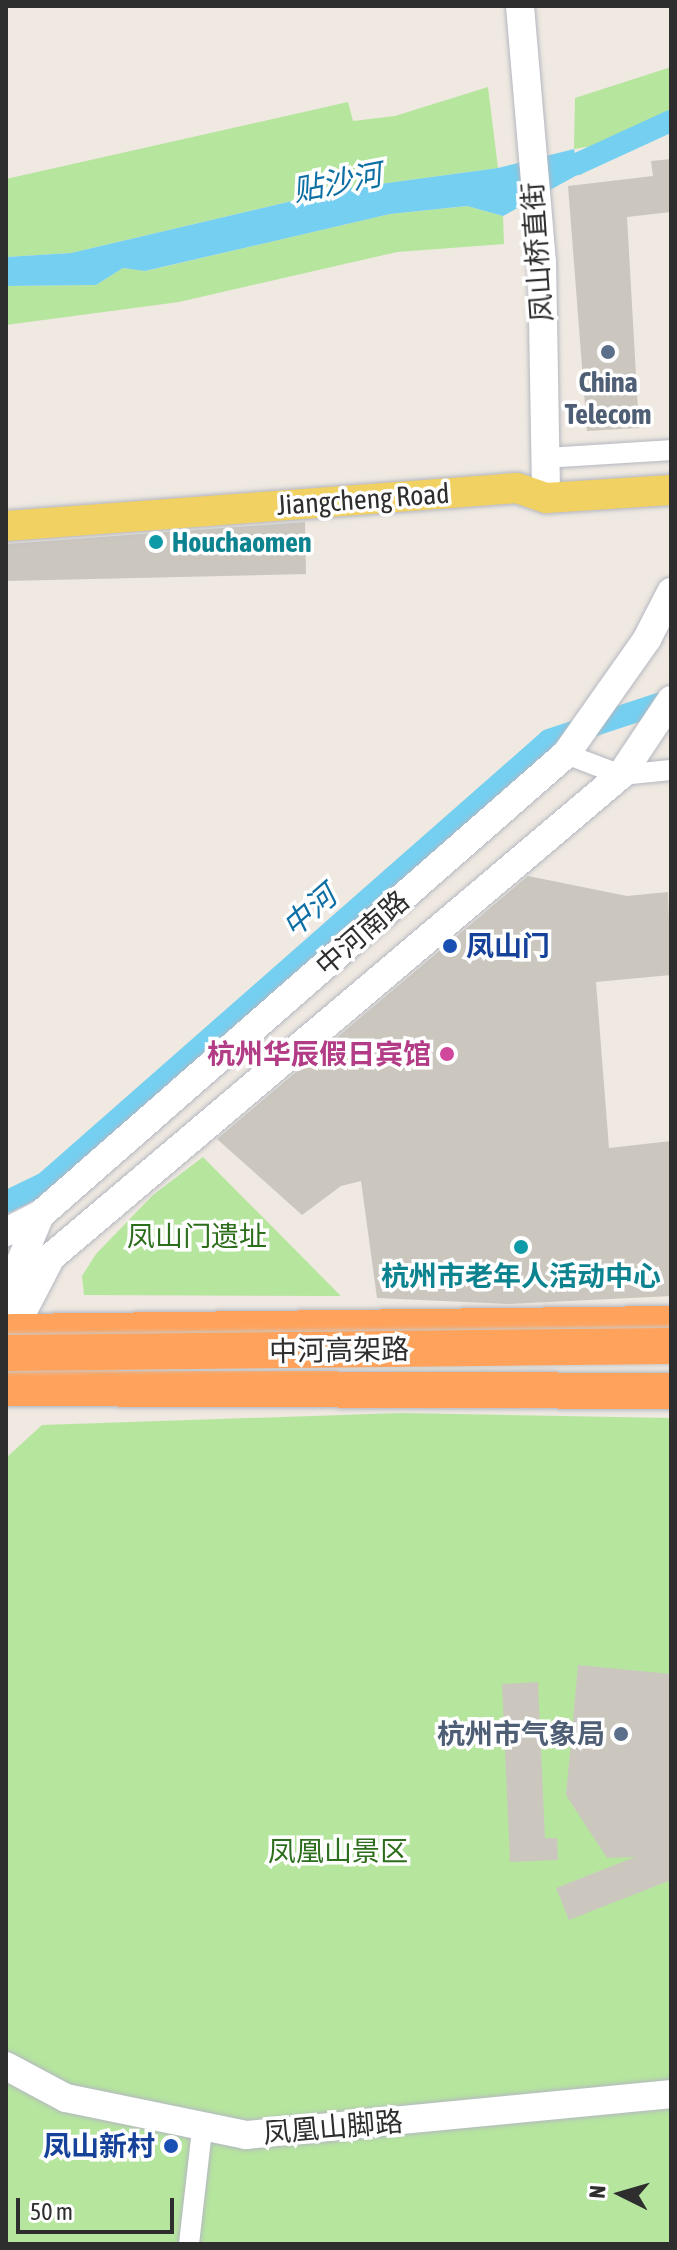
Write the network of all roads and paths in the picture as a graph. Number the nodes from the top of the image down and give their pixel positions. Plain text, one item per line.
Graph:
1 (520, 6) edge
2 (671, 450) edge
3 (545, 458) junction
4 (671, 490) edge
5 (546, 498) junction
6 (6, 526) edge
7 (671, 592) edge
8 (665, 708) edge
9 (570, 749) junction
10 (671, 770) edge
11 (621, 775) junction
12 (40, 1215) junction
13 (6, 1232) edge
14 (671, 1324) edge
15 (8, 1343) edge
16 (671, 1346) edge
17 (671, 1366) edge
18 (6, 1368) edge
19 (6, 1388) edge
20 (671, 1391) edge
21 (6, 2066) edge
22 (671, 2094) edge
23 (202, 2130) junction
24 (189, 2244) edge

1 - 3 main road, 凤山桥直街
2 - 3 street
3 - 5 main road, 凤山桥直街
4 - 5 main road, Jiangcheng Road
5 - 6 main road, Jiangcheng Road
7 - 9 main road, 中河南路
8 - 11 main road, 中河南路
9 - 11 street
9 - 12 main road, 中河南路
10 - 11 street
11 - 15 main road, 中河南路
12 - 13 main road, 中河南路
12 - 15 main road
14 - 15 highway
15 - 16 highway, 中河高架路, bridge
17 - 18 highway, 中河高架路
19 - 20 highway
21 - 23 main road, 凤凰山脚路
22 - 23 main road, 凤凰山脚路
23 - 24 street

